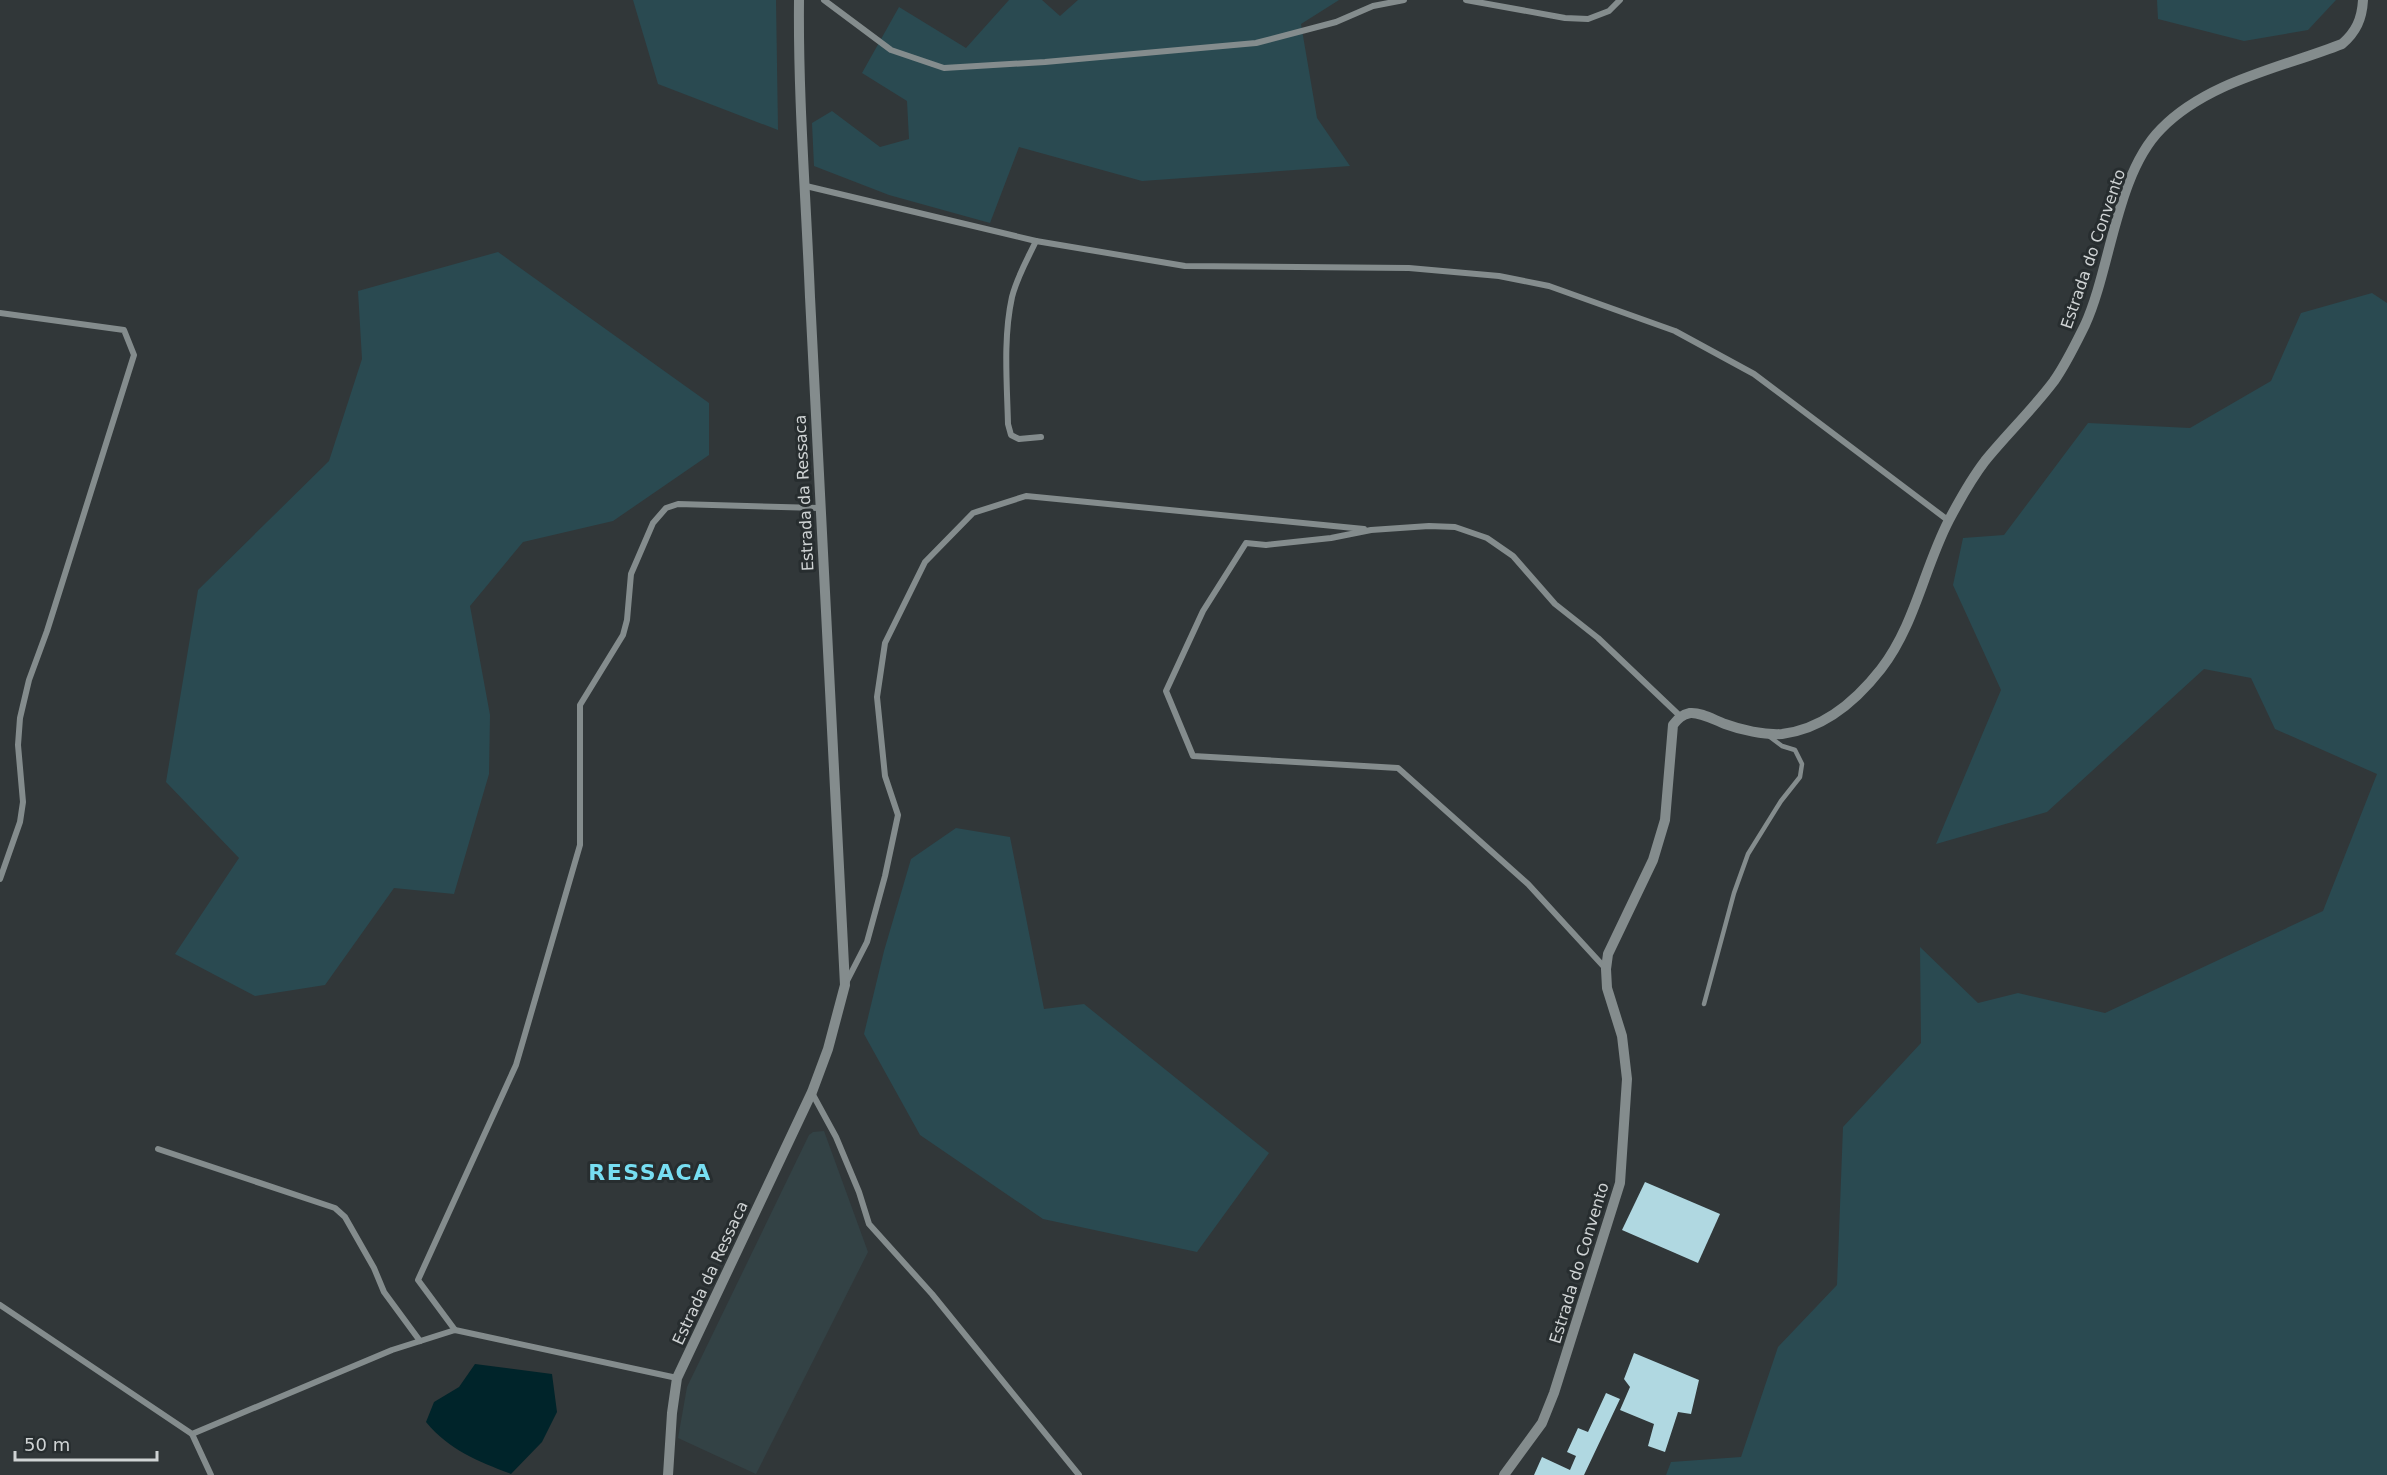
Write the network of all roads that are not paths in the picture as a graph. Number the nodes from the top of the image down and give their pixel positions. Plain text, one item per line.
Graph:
1 (799, 0) edge
2 (824, 0) edge
3 (1404, 0) edge
4 (1466, 0) edge
5 (1620, 0) edge
6 (2363, 0) edge
7 (806, 186) junction
8 (1036, 241) junction
9 (0, 313) edge
10 (1041, 437) dead end
11 (819, 508) junction
12 (1949, 521) junction
13 (1371, 530) junction
14 (1680, 716) junction
15 (1765, 734) junction
16 (0, 879) edge
17 (1606, 969) junction
18 (845, 985) junction
19 (1704, 1004) dead end
20 (812, 1092) junction
21 (158, 1149) dead end
22 (0, 1305) edge
23 (455, 1330) junction
24 (420, 1341) junction
25 (677, 1378) junction
26 (192, 1434) junction
27 (211, 1475) edge
28 (668, 1475) edge
29 (1079, 1475) edge
30 (1504, 1475) edge

1 - 7 street, Estrada da Ressaca
2 - 3 street
4 - 5 street
6 - 12 street, Estrada do Convento
7 - 8 street
7 - 11 street, Estrada da Ressaca
8 - 10 street
8 - 12 street
9 - 16 street
11 - 18 street, Estrada da Ressaca
11 - 23 street
12 - 15 street, Estrada do Convento
13 - 14 street
13 - 17 street
13 - 18 street
14 - 15 street, Estrada do Convento
14 - 17 street, Estrada do Convento
15 - 19 lane
17 - 30 street, Estrada do Convento
18 - 20 street, Estrada da Ressaca
20 - 25 street, Estrada da Ressaca
20 - 29 street
21 - 24 street
22 - 26 street
23 - 24 street
23 - 25 street
24 - 26 street
25 - 28 street, Estrada da Ressaca
26 - 27 street

